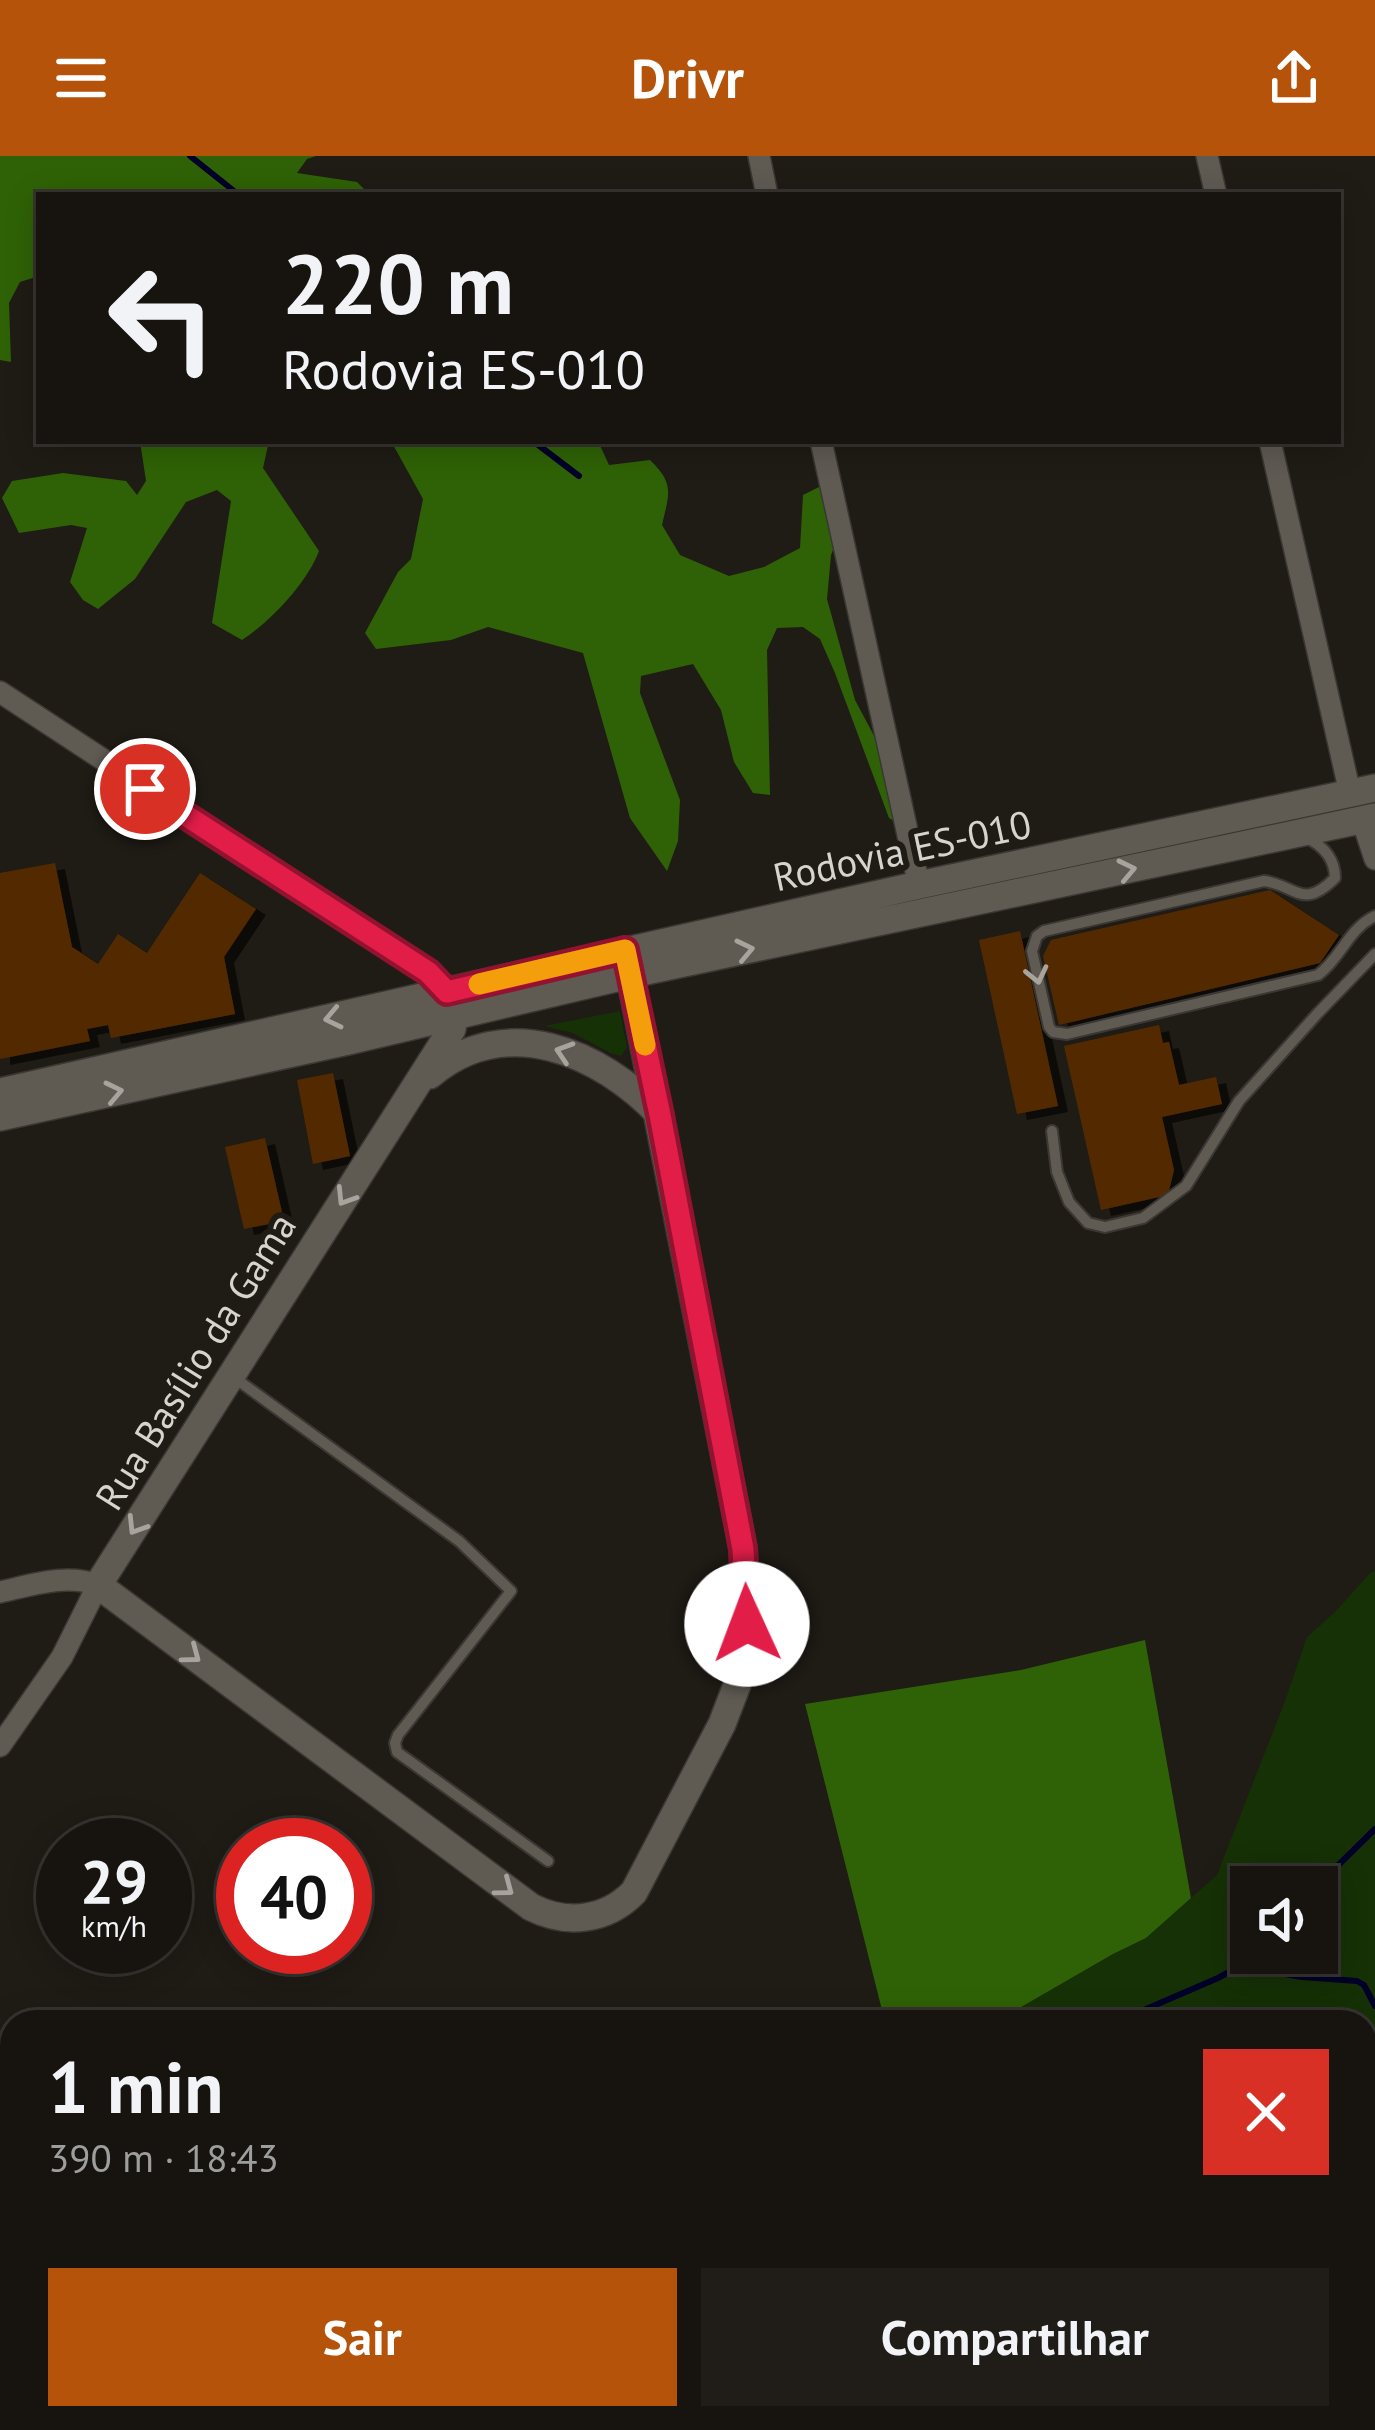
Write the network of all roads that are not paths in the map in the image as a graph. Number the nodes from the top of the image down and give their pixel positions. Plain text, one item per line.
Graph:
1 (759, 156) edge
2 (1208, 156) edge
3 (766, 192) edge
4 (1215, 192) edge
5 (822, 444) edge
6 (1271, 444) edge
7 (0, 692) edge
8 (1362, 790) edge
9 (1368, 818) edge
10 (1295, 835) junction
11 (1375, 859) edge
12 (919, 885) junction
13 (1375, 916) edge
14 (1375, 955) edge
15 (628, 963) junction
16 (450, 1004) junction
17 (415, 1088) junction
18 (0, 1092) edge
19 (660, 1115) junction
20 (0, 1117) edge
21 (1052, 1131) dead end
22 (232, 1376) junction
23 (98, 1585) junction
24 (0, 1592) edge
25 (0, 1746) edge
26 (548, 1861) dead end

1 - 3 street
2 - 4 street
5 - 12 street
6 - 8 street
7 - 16 street
8 - 12 main road, Rodovia ES-010
9 - 10 main road, Rodovia ES-010
9 - 11 street
10 -> 13 lane
15 -> 10 main road, Rodovia ES-010
12 - 15 main road, Rodovia ES-010
14 - 21 lane
15 - 16 main road, Rodovia ES-010
15 - 19 main road
16 - 17 main road, Rua Basílio da Gama
16 -> 18 main road, Rodovia ES-010
20 -> 16 main road, Rodovia ES-010
19 -> 17 main road
17 -> 22 main road, Rua Basílio da Gama
23 -> 19 main road
22 -> 23 main road, Rua Basílio da Gama
22 - 26 lane
23 - 24 street
23 - 25 street, Rua Basílio da Gama

